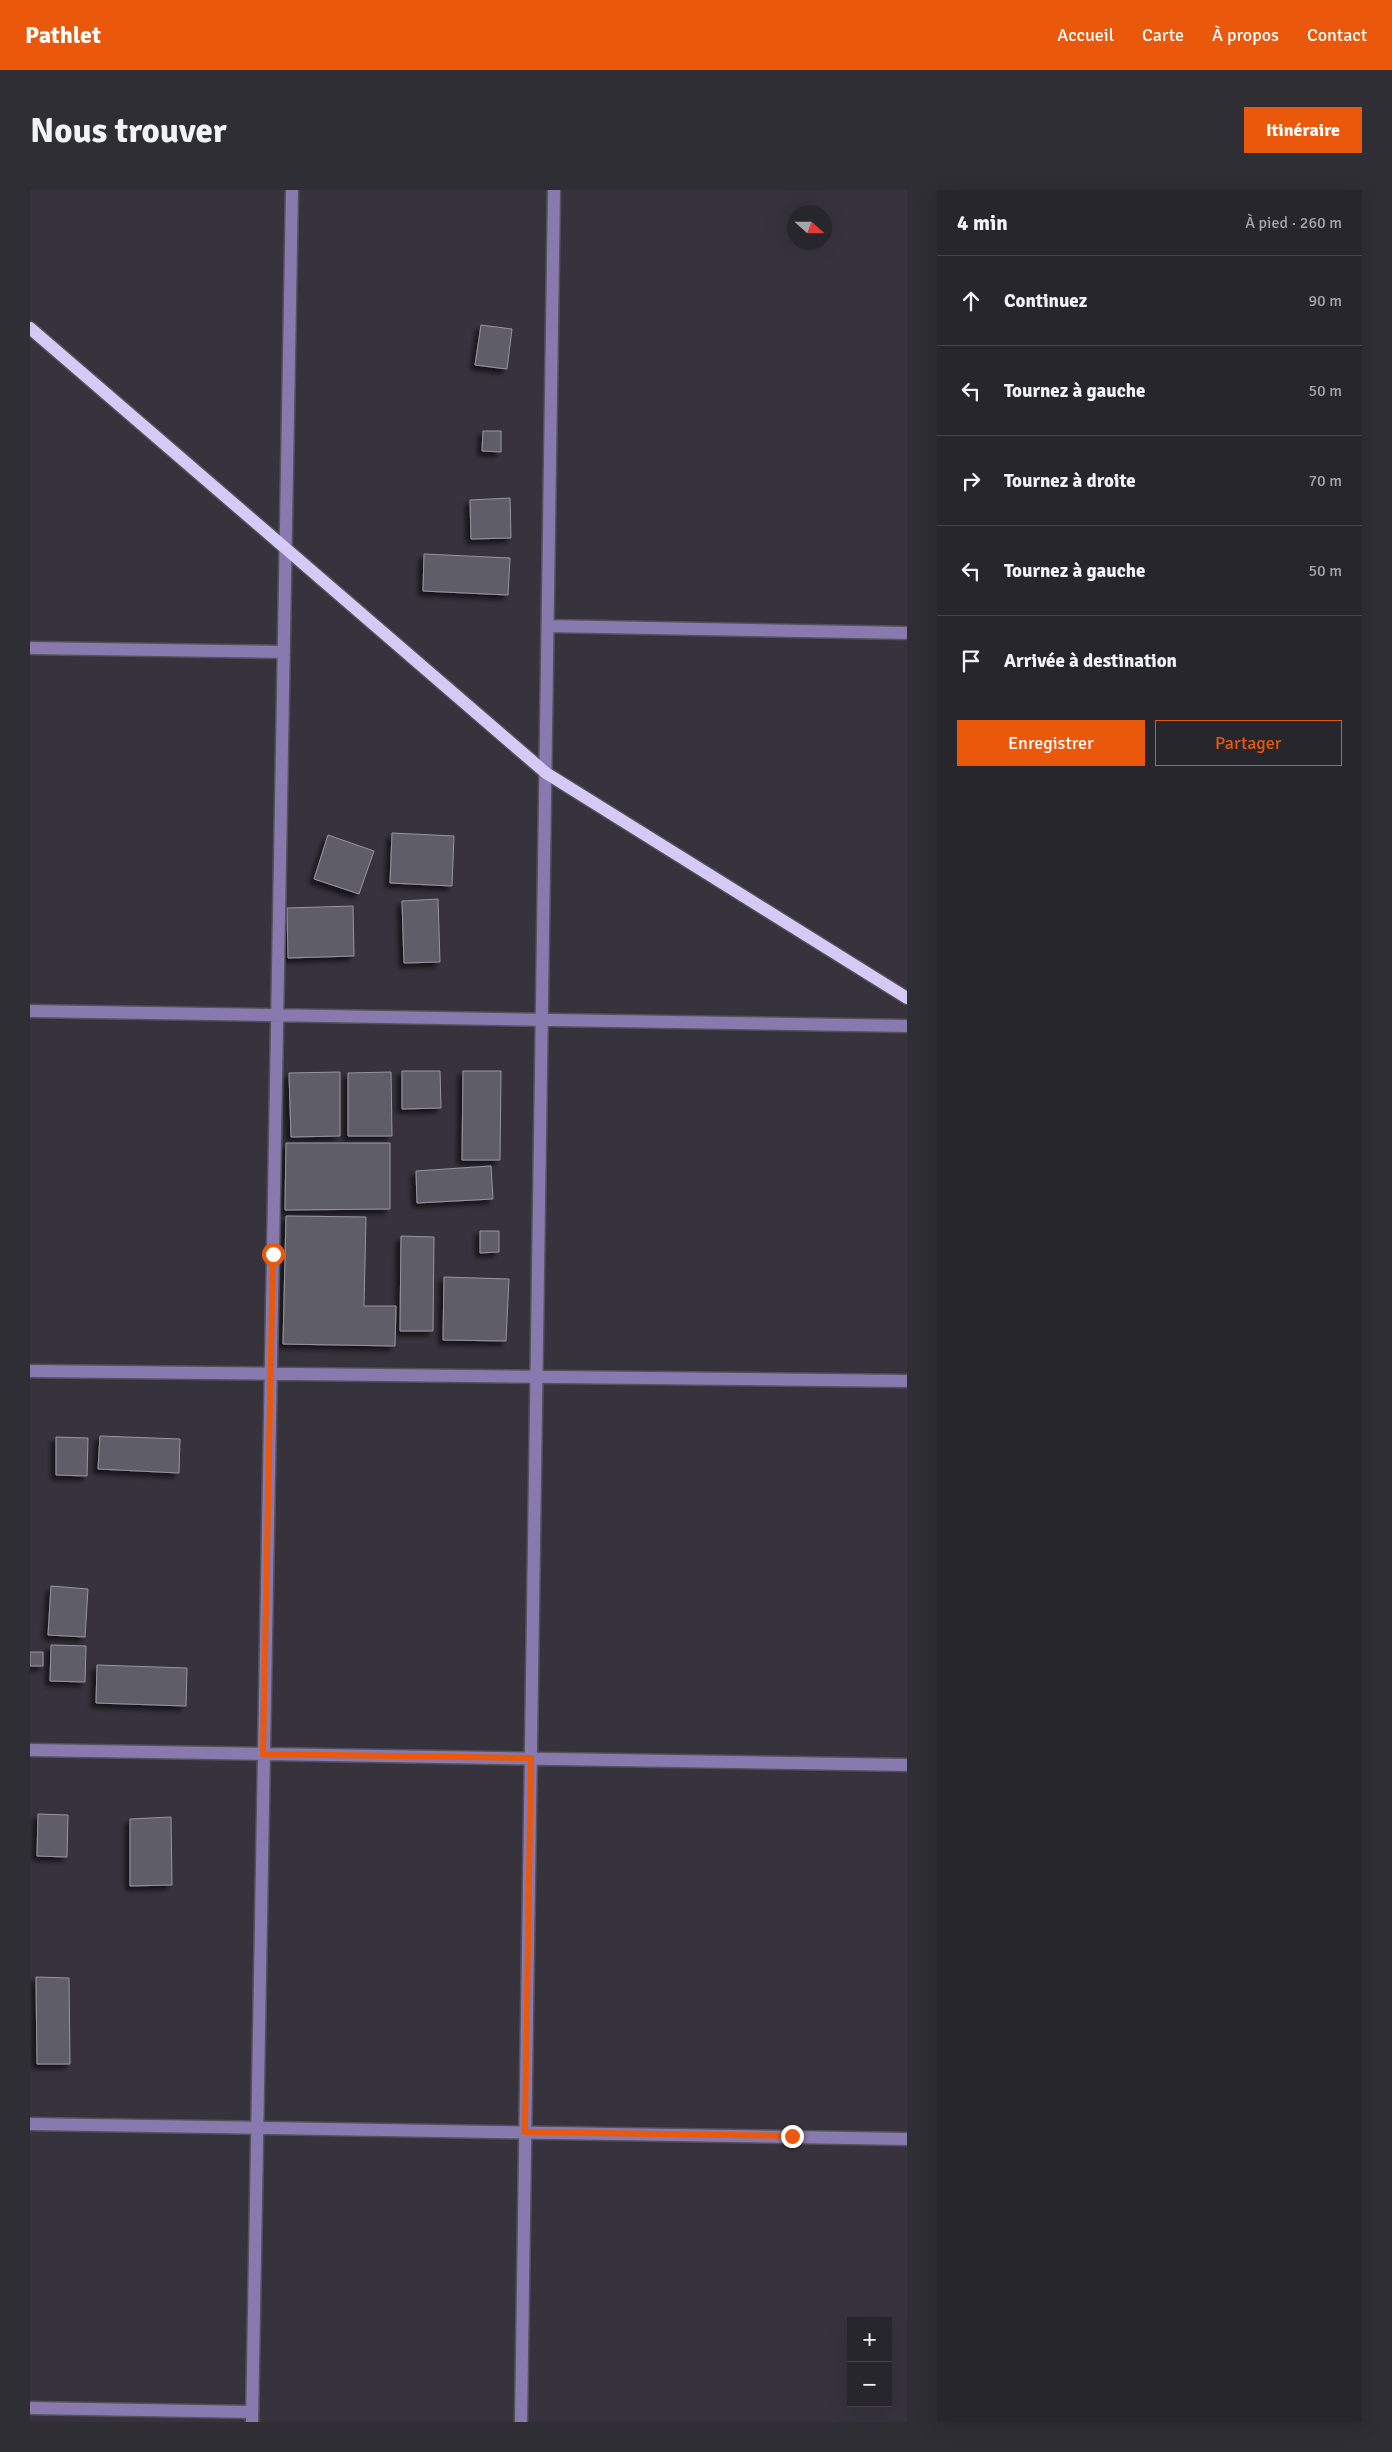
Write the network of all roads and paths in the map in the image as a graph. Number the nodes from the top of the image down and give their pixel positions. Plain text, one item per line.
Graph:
1 (292, 190) edge
2 (554, 190) edge
3 (30, 328) edge
4 (286, 550) junction
5 (548, 626) junction
6 (907, 633) edge
7 (30, 648) edge
8 (284, 652) junction
9 (546, 773) junction
10 (907, 998) edge
11 (30, 1011) edge
12 (277, 1015) junction
13 (542, 1019) junction
14 (907, 1026) edge
15 (30, 1371) edge
16 (271, 1374) junction
17 (537, 1376) junction
18 (907, 1381) edge
19 (30, 1750) edge
20 (263, 1754) junction
21 (531, 1758) junction
22 (907, 1765) edge
23 (30, 2124) edge
24 (256, 2128) junction
25 (525, 2132) junction
26 (907, 2139) edge
27 (30, 2408) edge
28 (252, 2417) edge
29 (521, 2422) edge

1 - 4 street
2 - 5 street
3 - 4 main road
4 - 8 street
4 - 9 main road
5 - 6 street
5 - 9 street
7 - 8 street
8 - 12 street
9 - 10 main road
9 - 13 street
11 - 12 street
12 - 13 street
12 - 16 street
13 - 14 street
13 - 17 street
15 - 16 street
16 - 17 street
16 - 20 street
17 - 18 street
17 - 21 street
19 - 20 street
20 - 21 street
20 - 24 street
21 - 22 street
21 - 25 street
23 - 24 street
24 - 25 street
24 - 28 street
25 - 26 street
25 - 29 street
27 - 28 street

